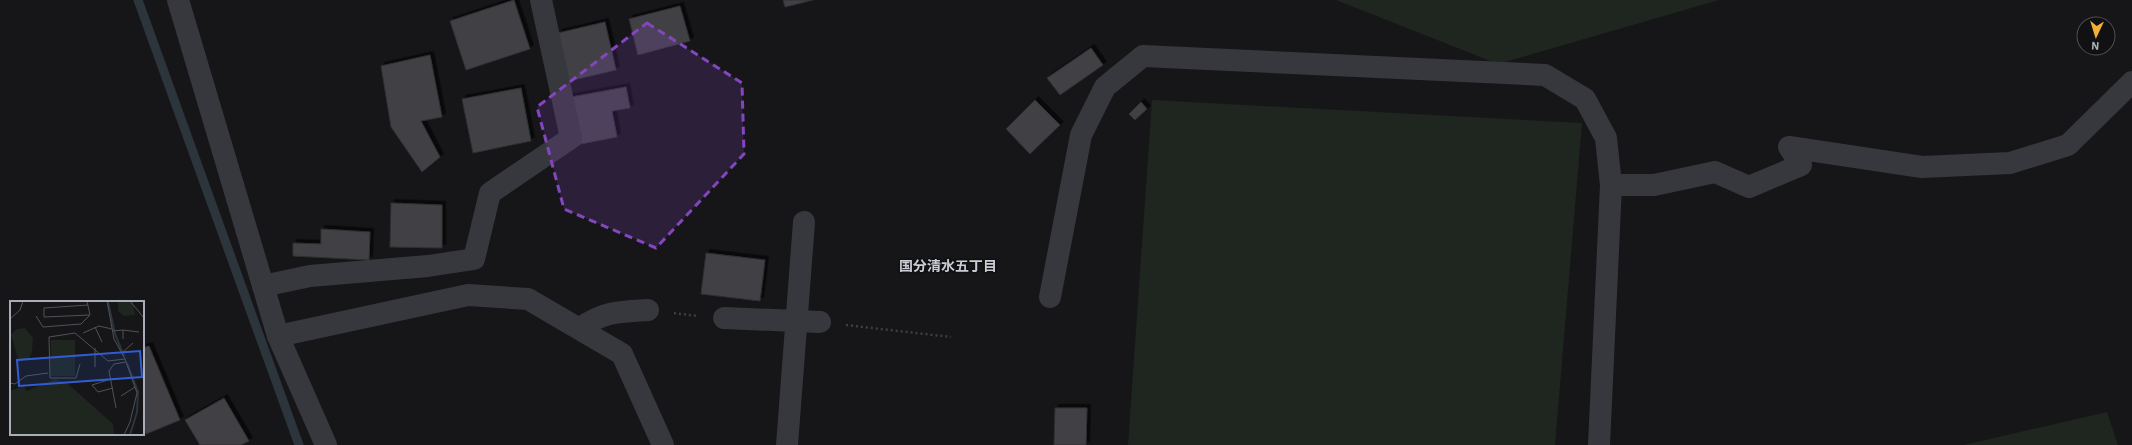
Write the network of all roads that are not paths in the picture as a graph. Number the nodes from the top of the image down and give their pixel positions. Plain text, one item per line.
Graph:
1 (178, 0) edge
2 (541, 0) edge
3 (2132, 82) edge
4 (1611, 185) junction
5 (804, 222) dead end
6 (263, 286) junction
7 (1050, 297) dead end
8 (648, 310) road end
9 (724, 318) road end
10 (796, 321) junction
11 (820, 322) road end
12 (580, 328) junction
13 (278, 336) junction
14 (320, 442) edge
15 (663, 445) edge
16 (787, 445) edge
17 (1599, 445) edge

1 - 6 street
2 - 6 street
3 - 4 street
4 - 7 street
4 - 17 street
5 - 10 street
6 - 13 street
8 - 12 street
9 - 10 street
10 - 11 street
10 - 16 street
12 - 13 street
12 - 15 street
13 - 14 street

